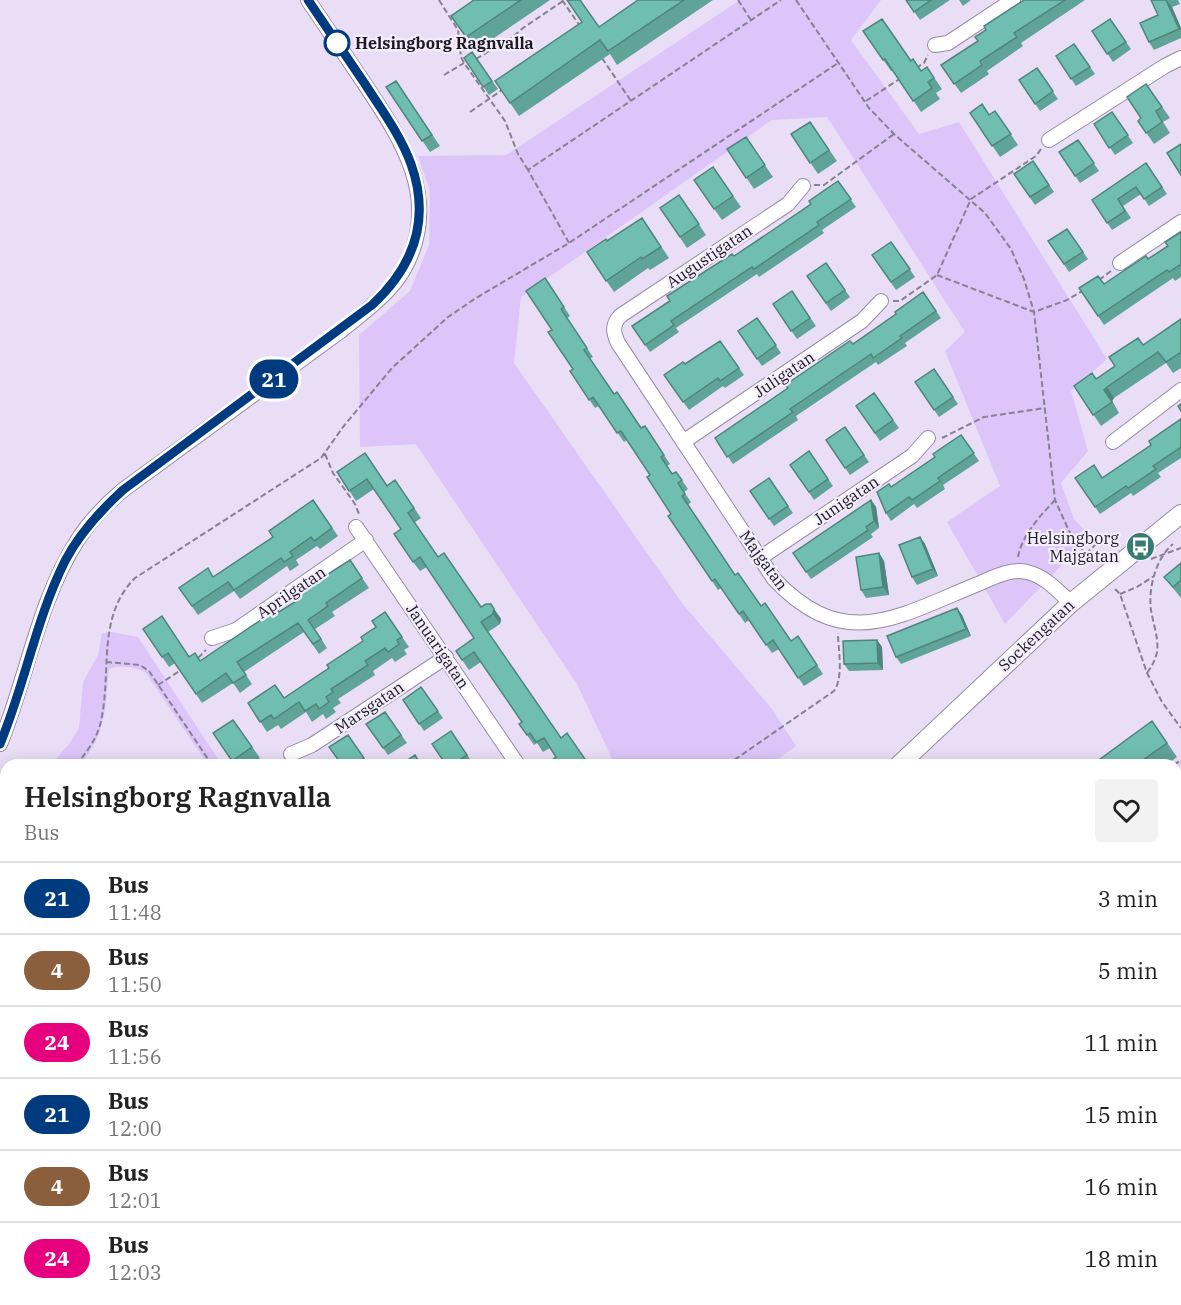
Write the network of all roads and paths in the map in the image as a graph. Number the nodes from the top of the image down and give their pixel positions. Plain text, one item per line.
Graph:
1 (308, 0) edge
2 (439, 0) edge
3 (738, 0) edge
4 (781, 0) edge
5 (796, 0) edge
6 (1013, 0) edge
7 (562, 1) edge
8 (575, 4) edge
9 (568, 9) junction
10 (751, 20) junction
11 (585, 33) edge
12 (935, 45) joint
13 (599, 53) edge
14 (1181, 58) edge
15 (838, 63) junction
16 (465, 64) junction
17 (914, 69) edge
18 (444, 75) dead end
19 (904, 76) edge
20 (509, 85) edge
21 (490, 99) junction
22 (631, 101) junction
23 (865, 102) junction
24 (470, 112) dead end
25 (894, 134) junction
26 (1049, 140) joint
27 (528, 170) junction
28 (804, 186) joint
29 (971, 199) junction
30 (1181, 222) edge
31 (568, 243) junction
32 (1120, 263) joint
33 (937, 275) junction
34 (1092, 285) edge
35 (1084, 290) edge
36 (881, 301) joint
37 (1034, 312) junction
38 (614, 325) joint
39 (1181, 390) edge
40 (1044, 408) junction
41 (928, 438) joint
42 (683, 442) junction
43 (1113, 442) dead end
44 (325, 454) junction
45 (1054, 500) junction
46 (1181, 514) edge
47 (356, 527) joint
48 (366, 540) junction
49 (1173, 544) dead end
50 (1118, 546) dead end
51 (1085, 554) junction
52 (760, 558) junction
53 (1092, 563) dead end
54 (1016, 572) junction
55 (1155, 575) junction
56 (1113, 586) dead end
57 (1120, 594) junction
58 (1071, 603) junction
59 (837, 620) junction
60 (212, 638) joint
61 (446, 657) junction
62 (106, 662) junction
63 (192, 662) edge
64 (184, 668) edge
65 (1147, 673) junction
66 (158, 686) junction
67 (1181, 728) edge
68 (0, 744) edge
69 (291, 754) dead end
70 (81, 759) edge
71 (208, 759) edge
72 (514, 759) edge
73 (736, 759) edge
74 (905, 759) edge

1 - 68 street
2 - 16 path
3 - 10 path
4 - 10 path
5 - 15 path
6 - 12 street
7 - 9 path
7 - 16 path
8 - 9 path
9 - 11 path
10 - 22 path
12 - 17 path
13 - 22 path
14 - 26 street
15 - 23 path
15 - 31 path
16 - 18 path
16 - 21 path
19 - 23 path
20 - 21 path
21 - 24 path
21 - 27 path
22 - 27 path
23 - 25 path
25 - 28 path
25 - 29 path
26 - 29 path
27 - 31 path
28 - 38 street, Augustigatan
29 - 33 path
29 - 37 path
30 - 32 street
31 - 44 path
32 - 34 path
33 - 36 path
33 - 37 path
35 - 37 path
36 - 42 street, Juligatan
37 - 40 path
38 - 42 street, Majgatan
39 - 43 street
40 - 41 path
40 - 45 path
41 - 52 street, Junigatan
42 - 52 street, Majgatan
44 - 47 path
44 - 62 path
45 - 51 path
45 - 54 path
46 - 58 street, Sockengatan
47 - 48 street, Januarigatan
48 - 60 street, Aprilgatan
48 - 61 street, Januarigatan
49 - 55 path
50 - 51 path
51 - 53 path
52 - 59 street, Majgatan
54 - 58 street
54 - 59 street, Majgatan
55 - 57 path
55 - 65 path
56 - 57 path
57 - 65 path
58 - 74 street, Sockengatan
59 - 73 path
60 - 63 path
61 - 69 street, Marsgatan
61 - 72 street, Januarigatan
62 - 66 path
62 - 70 path
64 - 66 path
65 - 67 path
66 - 71 path

